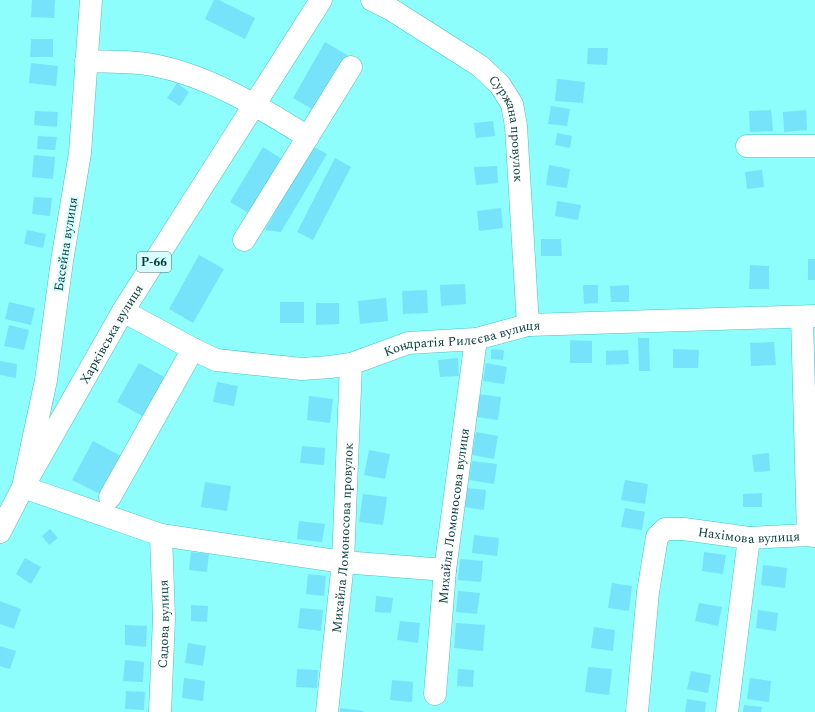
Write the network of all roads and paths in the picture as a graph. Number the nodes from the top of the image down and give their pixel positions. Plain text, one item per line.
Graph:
1 (91, 0) edge
2 (321, 0) edge
3 (372, 0) edge
4 (86, 61) junction
5 (351, 66) dead end
6 (255, 104) junction
7 (308, 137) junction
8 (747, 146) dead end
9 (815, 146) edge
10 (244, 240) dead end
11 (123, 311) junction
12 (808, 316) edge
13 (528, 325) junction
14 (476, 339) junction
15 (193, 349) junction
16 (351, 364) junction
17 (22, 486) junction
18 (110, 497) dead end
19 (0, 532) edge
20 (162, 535) junction
21 (811, 535) edge
22 (749, 538) junction
23 (343, 562) junction
24 (445, 570) junction
25 (435, 694) dead end
26 (160, 712) edge
27 (327, 712) edge
28 (637, 712) edge
29 (727, 712) edge

1 - 4 street, Басейна вулиця
2 - 6 street, Харківська вулиця / Р-66
3 - 13 street, Суржана провулок
4 - 6 street
4 - 17 street, Басейна вулиця
5 - 7 street
6 - 7 street
6 - 11 street, Харківська вулиця / Р-66
7 - 10 street
8 - 9 street
11 - 15 street, Кондратія Рилєєва вулиця
11 - 17 street, Харківська вулиця / Р-66
12 - 13 street, Кондратія Рилєєва вулиця
12 - 21 street
13 - 14 street, Кондратія Рилєєва вулиця
14 - 16 street, Кондратія Рилєєва вулиця
14 - 24 street, Михайла Ломоносова вулиця
15 - 16 street, Кондратія Рилєєва вулиця
15 - 18 street
16 - 23 street, Михайла Ломоносова провулок
17 - 19 street, Харківська вулиця / Р-66
17 - 20 street
20 - 23 street
20 - 26 street, Садова вулиця
21 - 22 street, Нахімова вулиця
22 - 28 street, Нахімова вулиця
22 - 29 street
23 - 24 street
23 - 27 street, Михайла Ломоносова провулок
24 - 25 street, Михайла Ломоносова вулиця

